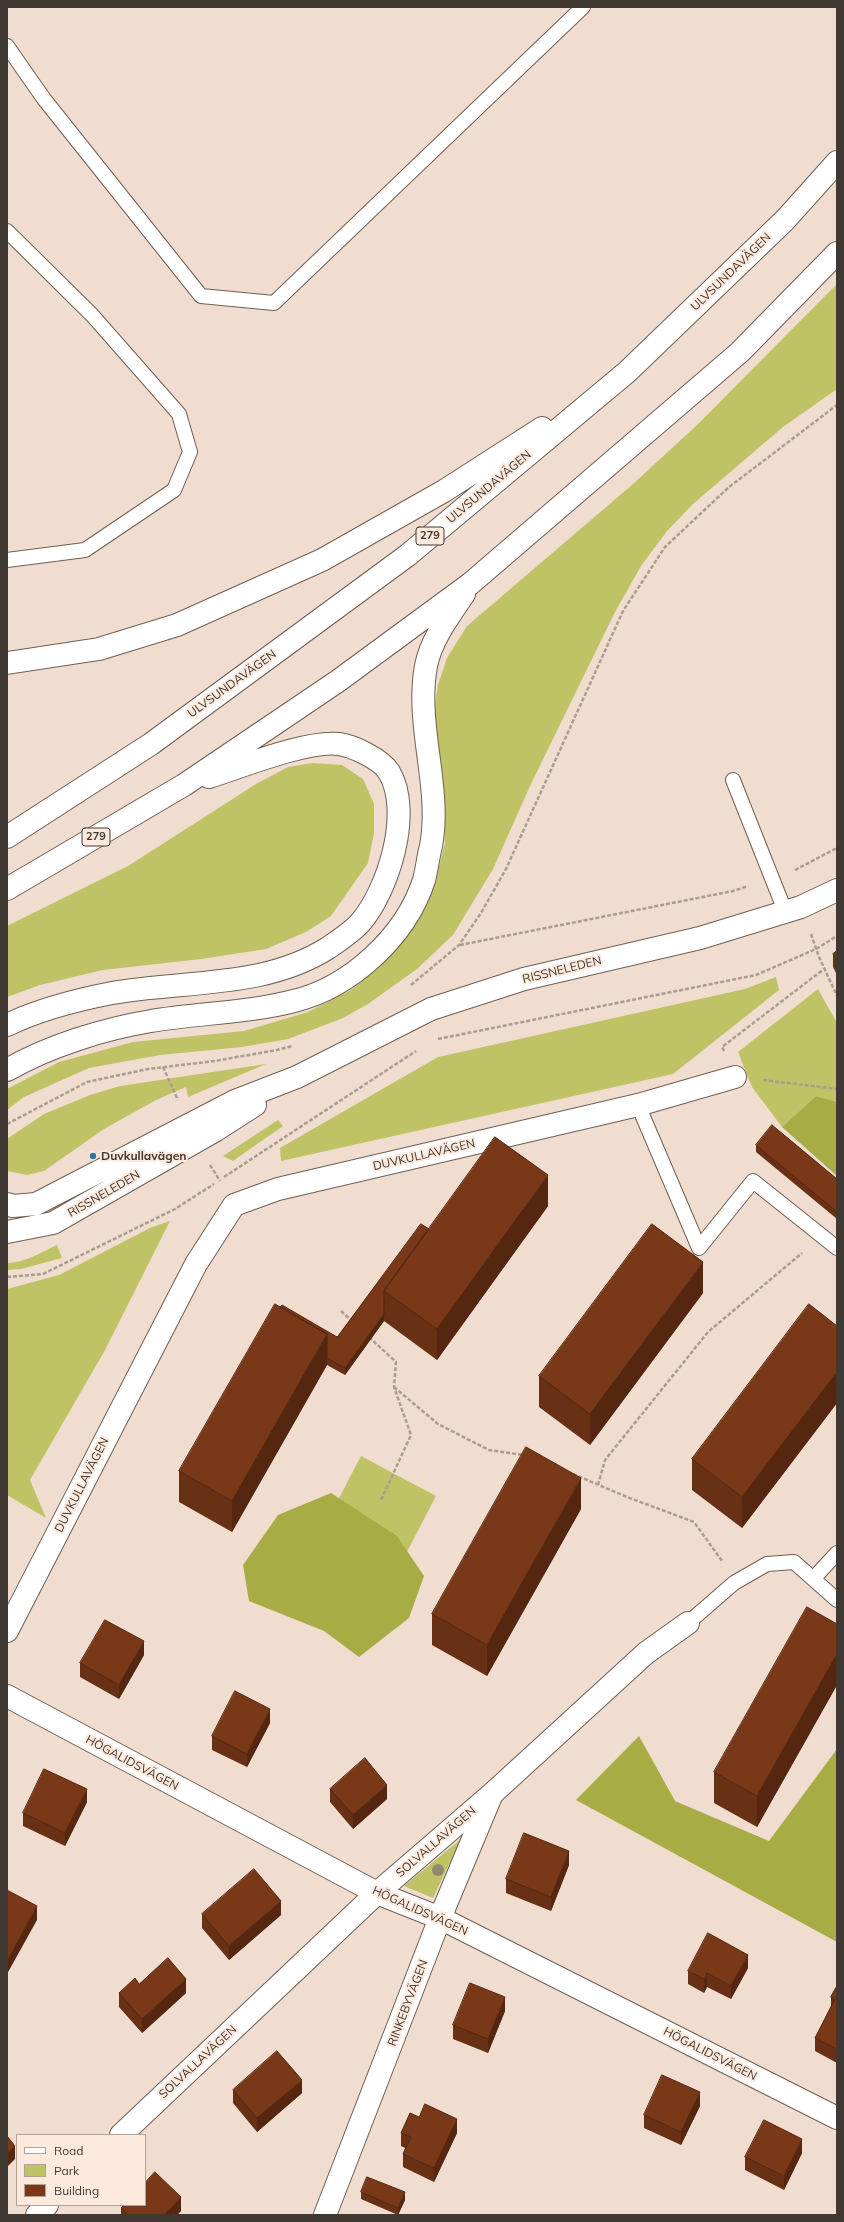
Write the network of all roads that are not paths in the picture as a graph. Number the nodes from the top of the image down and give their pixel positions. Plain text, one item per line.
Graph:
1 (583, 7) edge
2 (7, 46) edge
3 (837, 162) edge
4 (7, 231) edge
5 (837, 252) edge
6 (627, 372) junction
7 (7, 560) edge
8 (470, 584) junction
9 (7, 663) edge
10 (732, 780) dead end
11 (184, 785) junction
12 (7, 837) edge
13 (7, 890) edge
14 (837, 890) edge
15 (793, 909) junction
16 (7, 1025) edge
17 (7, 1070) edge
18 (298, 1077) junction
19 (735, 1077) road end
20 (638, 1105) junction
21 (7, 1204) edge
22 (7, 1232) edge
23 (837, 1248) edge
24 (837, 1553) edge
25 (814, 1578) junction
26 (837, 1600) edge
27 (688, 1623) joint
28 (7, 1631) edge
29 (7, 1696) edge
30 (493, 1792) junction
31 (377, 1893) junction
32 (440, 1918) junction
33 (837, 2118) edge
34 (122, 2134) edge
35 (46, 2206) edge
36 (37, 2215) edge
37 (325, 2215) edge

1 - 2 lane
3 - 6 street, ULVSUNDAVÄGEN / 279
4 - 7 lane
5 - 8 street, 279
6 - 9 street
6 - 12 street, ULVSUNDAVÄGEN / 279
8 - 11 street, 279
8 - 17 street
10 - 15 lane
11 - 13 street, 279
11 - 16 street
14 - 15 street, RISSNELEDEN
15 - 18 street, RISSNELEDEN
18 - 21 street, RISSNELEDEN
18 - 22 street, RISSNELEDEN
19 - 20 street, DUVKULLAVÄGEN
20 - 23 lane
20 - 28 street, DUVKULLAVÄGEN
24 - 25 lane
25 - 26 lane
25 - 27 lane
27 - 30 street, SOLVALLAVÄGEN
29 - 31 street, HÖGALIDSVÄGEN
30 - 31 street, SOLVALLAVÄGEN
30 - 32 street, RINKEBYVÄGEN
31 - 32 street, HÖGALIDSVÄGEN
31 - 34 street, SOLVALLAVÄGEN
32 - 33 street, HÖGALIDSVÄGEN
32 - 37 street, RINKEBYVÄGEN
35 - 36 street

